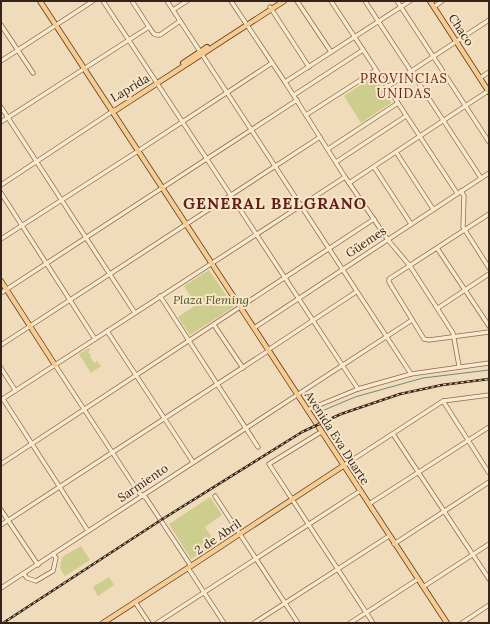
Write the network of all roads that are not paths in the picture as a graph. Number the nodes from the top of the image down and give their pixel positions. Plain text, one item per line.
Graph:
1 (40, 1) edge
2 (93, 1) edge
3 (103, 1) edge
4 (132, 1) edge
5 (167, 1) edge
6 (187, 1) edge
7 (231, 1) edge
8 (279, 1) edge
9 (284, 1) edge
10 (297, 1) edge
11 (331, 1) edge
12 (365, 1) edge
13 (397, 1) edge
14 (410, 1) edge
15 (430, 1) edge
16 (442, 1) edge
17 (400, 7) junction
18 (434, 7) junction
19 (270, 8) junction
20 (173, 10) junction
21 (489, 20) edge
22 (180, 22) junction
23 (379, 22) junction
24 (246, 24) junction
25 (1, 25) edge
26 (56, 26) junction
27 (148, 26) junction
28 (355, 37) junction
29 (129, 39) junction
30 (456, 42) junction
31 (17, 50) junction
32 (363, 50) junction
33 (331, 52) junction
34 (202, 53) junction
35 (433, 57) junction
36 (1, 61) edge
37 (272, 62) junction
38 (309, 67) junction
39 (84, 68) junction
40 (376, 70) junction
41 (411, 71) junction
42 (489, 72) edge
43 (33, 73) dead end
44 (480, 78) junction
45 (157, 82) junction
46 (285, 82) junction
47 (387, 87) junction
48 (488, 91) edge
49 (227, 92) junction
50 (294, 95) junction
51 (297, 100) junction
52 (398, 103) junction
53 (466, 105) junction
54 (1, 107) edge
55 (112, 111) junction
56 (306, 115) junction
57 (406, 116) junction
58 (8, 118) junction
59 (443, 120) junction
60 (1, 122) edge
61 (182, 122) junction
62 (251, 129) junction
63 (419, 136) junction
64 (320, 137) junction
65 (489, 142) edge
66 (328, 149) junction
67 (138, 151) junction
68 (396, 152) junction
69 (206, 158) junction
70 (37, 161) junction
71 (336, 162) junction
72 (275, 167) junction
73 (374, 167) junction
74 (489, 173) edge
75 (345, 177) junction
76 (481, 178) junction
77 (349, 183) junction
78 (1, 185) edge
79 (162, 188) junction
80 (459, 192) junction
81 (1, 193) edge
82 (231, 196) junction
83 (61, 200) junction
84 (300, 206) junction
85 (434, 209) junction
86 (489, 214) edge
87 (374, 219) junction
88 (411, 224) junction
89 (186, 225) junction
90 (22, 226) junction
91 (465, 230) junction
92 (256, 235) junction
93 (86, 237) junction
94 (1, 239) edge
95 (388, 240) junction
96 (437, 248) junction
97 (329, 250) junction
98 (211, 263) junction
99 (46, 264) junction
100 (410, 266) junction
101 (489, 268) edge
102 (342, 270) junction
103 (110, 274) junction
104 (489, 274) edge
105 (285, 278) junction
106 (1, 281) edge
107 (6, 289) junction
108 (465, 290) junction
109 (356, 292) junction
110 (1, 293) edge
111 (160, 296) junction
112 (298, 298) junction
113 (70, 300) junction
114 (240, 307) junction
115 (438, 308) junction
116 (135, 313) junction
117 (412, 320) junction
118 (313, 321) junction
119 (214, 324) junction
120 (31, 326) junction
121 (489, 326) edge
122 (254, 328) junction
123 (107, 331) junction
124 (489, 332) edge
125 (386, 337) junction
126 (454, 337) junction
127 (95, 339) junction
128 (188, 341) junction
129 (1, 345) edge
130 (268, 350) junction
131 (489, 363) edge
132 (55, 365) junction
133 (342, 366) junction
134 (458, 366) junction
135 (1, 368) edge
136 (242, 368) junction
137 (410, 374) junction
138 (136, 375) junction
139 (216, 385) junction
140 (358, 389) junction
141 (15, 390) junction
142 (297, 395) junction
143 (489, 395) edge
144 (2, 400) edge
145 (443, 401) junction
146 (84, 409) junction
147 (307, 410) junction
148 (164, 418) junction
149 (489, 427) edge
150 (245, 429) junction
151 (321, 432) junction
152 (393, 434) junction
153 (468, 441) junction
154 (31, 444) junction
155 (258, 447) dead end
156 (112, 453) junction
157 (193, 462) junction
158 (1, 464) edge
159 (343, 466) junction
160 (418, 472) junction
161 (489, 473) edge
162 (489, 482) edge
163 (60, 487) junction
164 (360, 490) junction
165 (142, 496) junction
166 (215, 496) dead end
167 (292, 500) junction
168 (369, 504) junction
169 (1, 510) edge
170 (444, 511) junction
171 (8, 520) junction
172 (1, 525) edge
173 (309, 525) junction
174 (88, 531) junction
175 (240, 534) junction
176 (389, 536) junction
177 (394, 544) junction
178 (489, 544) edge
179 (53, 554) junction
180 (473, 554) junction
181 (256, 560) junction
182 (38, 565) junction
183 (190, 567) junction
184 (337, 569) junction
185 (24, 574) junction
186 (418, 579) junction
187 (489, 579) edge
188 (423, 587) junction
189 (1, 588) edge
190 (204, 593) junction
191 (135, 602) junction
192 (284, 603) junction
193 (489, 605) edge
194 (366, 612) junction
195 (103, 623) edge
196 (149, 623) edge
197 (157, 623) edge
198 (224, 623) edge
199 (254, 623) edge
200 (298, 623) edge
201 (350, 623) edge
202 (373, 623) edge
203 (446, 623) edge
204 (462, 623) edge

1 - 26 main road, Avenida Eva Duarte
2 - 26 street
3 - 29 street
4 - 27 street
5 - 20 street
6 - 20 street
7 - 24 street
8 - 19 main road, Laprida
9 - 19 main road, Laprida
10 - 33 street
11 - 28 street
12 - 23 street
13 - 17 street
14 - 17 street
15 - 18 main road, Chaco
16 - 18 street
17 - 23 street
17 - 35 street
18 - 30 main road, Chaco
19 - 24 main road, Laprida
19 - 38 street
20 - 22 street
21 - 30 street
22 - 27 street
22 - 34 street
23 - 28 street
23 - 41 street
24 - 34 main road, Laprida
24 - 37 street
25 - 31 street
26 - 31 street
26 - 39 main road, Avenida Eva Duarte
27 - 29 street
28 - 32 street
28 - 33 street
29 - 39 street
29 - 45 street
30 - 35 street
30 - 44 main road, Chaco
31 - 36 street
31 - 43 street
32 - 40 street
32 - 50 street
33 - 38 street
34 - 45 main road, Laprida
34 - 49 street
35 - 41 street
35 - 53 street
37 - 46 street
37 - 49 street
38 - 46 street
39 - 55 main road, Avenida Eva Duarte
39 - 58 street
40 - 47 street
40 - 56 street
41 - 47 street
41 - 59 street
42 - 44 street
44 - 48 main road, Chaco
45 - 55 main road, Laprida
45 - 61 street
46 - 50 street
47 - 52 street
48 - 53 street
49 - 61 street
49 - 62 street
50 - 51 street
51 - 56 street
51 - 62 street
52 - 57 street
52 - 66 street
53 - 59 street
53 - 65 street
54 - 58 street
55 - 67 main road, Avenida Eva Duarte
55 - 70 street
56 - 64 street
57 - 63 street
57 - 71 street
58 - 60 street
58 - 70 street
59 - 63 street
59 - 76 street
61 - 67 street
61 - 69 street
62 - 69 street
62 - 72 street
63 - 68 street
63 - 80 street
64 - 66 street
64 - 72 street
66 - 71 street
67 - 79 main road, Avenida Eva Duarte
67 - 83 street
68 - 73 street
68 - 85 street
69 - 79 street
69 - 82 street
70 - 78 street
70 - 83 street
71 - 75 street
72 - 82 street
72 - 84 street
73 - 77 street
73 - 88 street
74 - 76 street, Güemes
75 - 77 street
75 - 84 street
76 - 80 street, Güemes
77 - 87 street
79 - 89 main road, Avenida Eva Duarte
79 - 93 street
80 - 85 street, Güemes
80 - 91 street
81 - 90 street
82 - 89 street
82 - 92 street
83 - 90 street
83 - 93 street
84 - 92 street
84 - 97 street
85 - 88 street, Güemes
86 - 91 street
87 - 95 street
87 - 97 street
88 - 95 street, Güemes
89 - 98 main road, Avenida Eva Duarte
89 - 103 street
90 - 94 street
90 - 99 street
91 - 96 street
91 - 101 street
92 - 98 street
92 - 105 street
93 - 99 street
93 - 103 street
95 - 100 street
95 - 102 street, Güemes
96 - 100 street
96 - 108 street
97 - 102 street
97 - 105 street
98 - 111 street
98 - 114 main road, Avenida Eva Duarte
99 - 107 street
99 - 113 street
100 - 115 street
100 - 117 street
102 - 109 street
102 - 112 street, Güemes
103 - 113 street
103 - 116 street
104 - 108 street
105 - 112 street
105 - 114 street
106 - 107 main road
107 - 110 street
107 - 120 main road
108 - 115 street
108 - 121 street
109 - 118 street
109 - 125 street
111 - 116 street
111 - 128 street
112 - 118 street
112 - 122 street, Güemes
113 - 120 street
113 - 127 street
114 - 119 street
114 - 122 main road, Avenida Eva Duarte
115 - 126 street
116 - 123 street
117 - 125 street, Sarmiento
117 - 126 street
118 - 130 street
118 - 133 street
119 - 128 street
119 - 136 street
120 - 129 street
120 - 132 main road
122 - 130 main road, Avenida Eva Duarte
123 - 127 street
123 - 138 street
124 - 126 street
125 - 133 street, Sarmiento
125 - 137 street
126 - 134 street
127 - 132 street
128 - 138 street
128 - 139 street
130 - 136 street
130 - 142 main road, Avenida Eva Duarte
131 - 134 street
132 - 141 street
132 - 146 street
133 - 140 street
133 - 142 street, Sarmiento
134 - 137 street
135 - 141 street
136 - 139 street
137 - 140 street
138 - 146 street
138 - 148 street
139 - 148 street
139 - 150 street
140 - 147 street
141 - 144 street
142 - 147 main road, Avenida Eva Duarte
142 - 150 street, Sarmiento
143 - 145 street
144 - 154 street
145 - 152 street
145 - 153 street
146 - 154 street
146 - 156 street
147 - 151 main road, Avenida Eva Duarte
148 - 156 street
148 - 157 street
149 - 153 street
150 - 155 street
150 - 157 street, Sarmiento
151 - 159 main road, Avenida Eva Duarte
151 - 167 street
152 - 159 street
152 - 160 street
153 - 160 street
153 - 161 street
154 - 158 street
154 - 163 street
156 - 163 street
156 - 165 street
157 - 165 street, Sarmiento
159 - 164 main road, Avenida Eva Duarte
159 - 167 main road, 2 de Abril
160 - 168 street
160 - 170 street
162 - 170 street
163 - 171 street
163 - 174 street
164 - 168 main road, Avenida Eva Duarte
164 - 173 street
165 - 174 street, Sarmiento
165 - 183 street
166 - 175 street
167 - 173 street
167 - 175 main road, 2 de Abril
168 - 176 main road, Avenida Eva Duarte
169 - 171 street
170 - 177 street
170 - 180 street
171 - 172 street
171 - 182 street
173 - 181 street
173 - 184 street
174 - 179 street, Sarmiento
175 - 181 street
175 - 183 main road, 2 de Abril
176 - 177 main road, Avenida Eva Duarte
176 - 184 street
177 - 186 main road, Avenida Eva Duarte
178 - 180 street
179 - 182 street, Sarmiento
179 - 185 street
180 - 187 street
180 - 188 street
181 - 190 street
181 - 192 street
182 - 185 street, Sarmiento
183 - 190 street
183 - 191 main road, 2 de Abril
184 - 192 street
184 - 194 street
185 - 189 street, Sarmiento
186 - 188 main road, Avenida Eva Duarte
186 - 194 street
188 - 203 main road, Avenida Eva Duarte
190 - 197 street
190 - 198 street
191 - 195 main road, 2 de Abril
191 - 196 street
192 - 199 street
192 - 200 street
193 - 204 street
194 - 201 street
194 - 202 street

